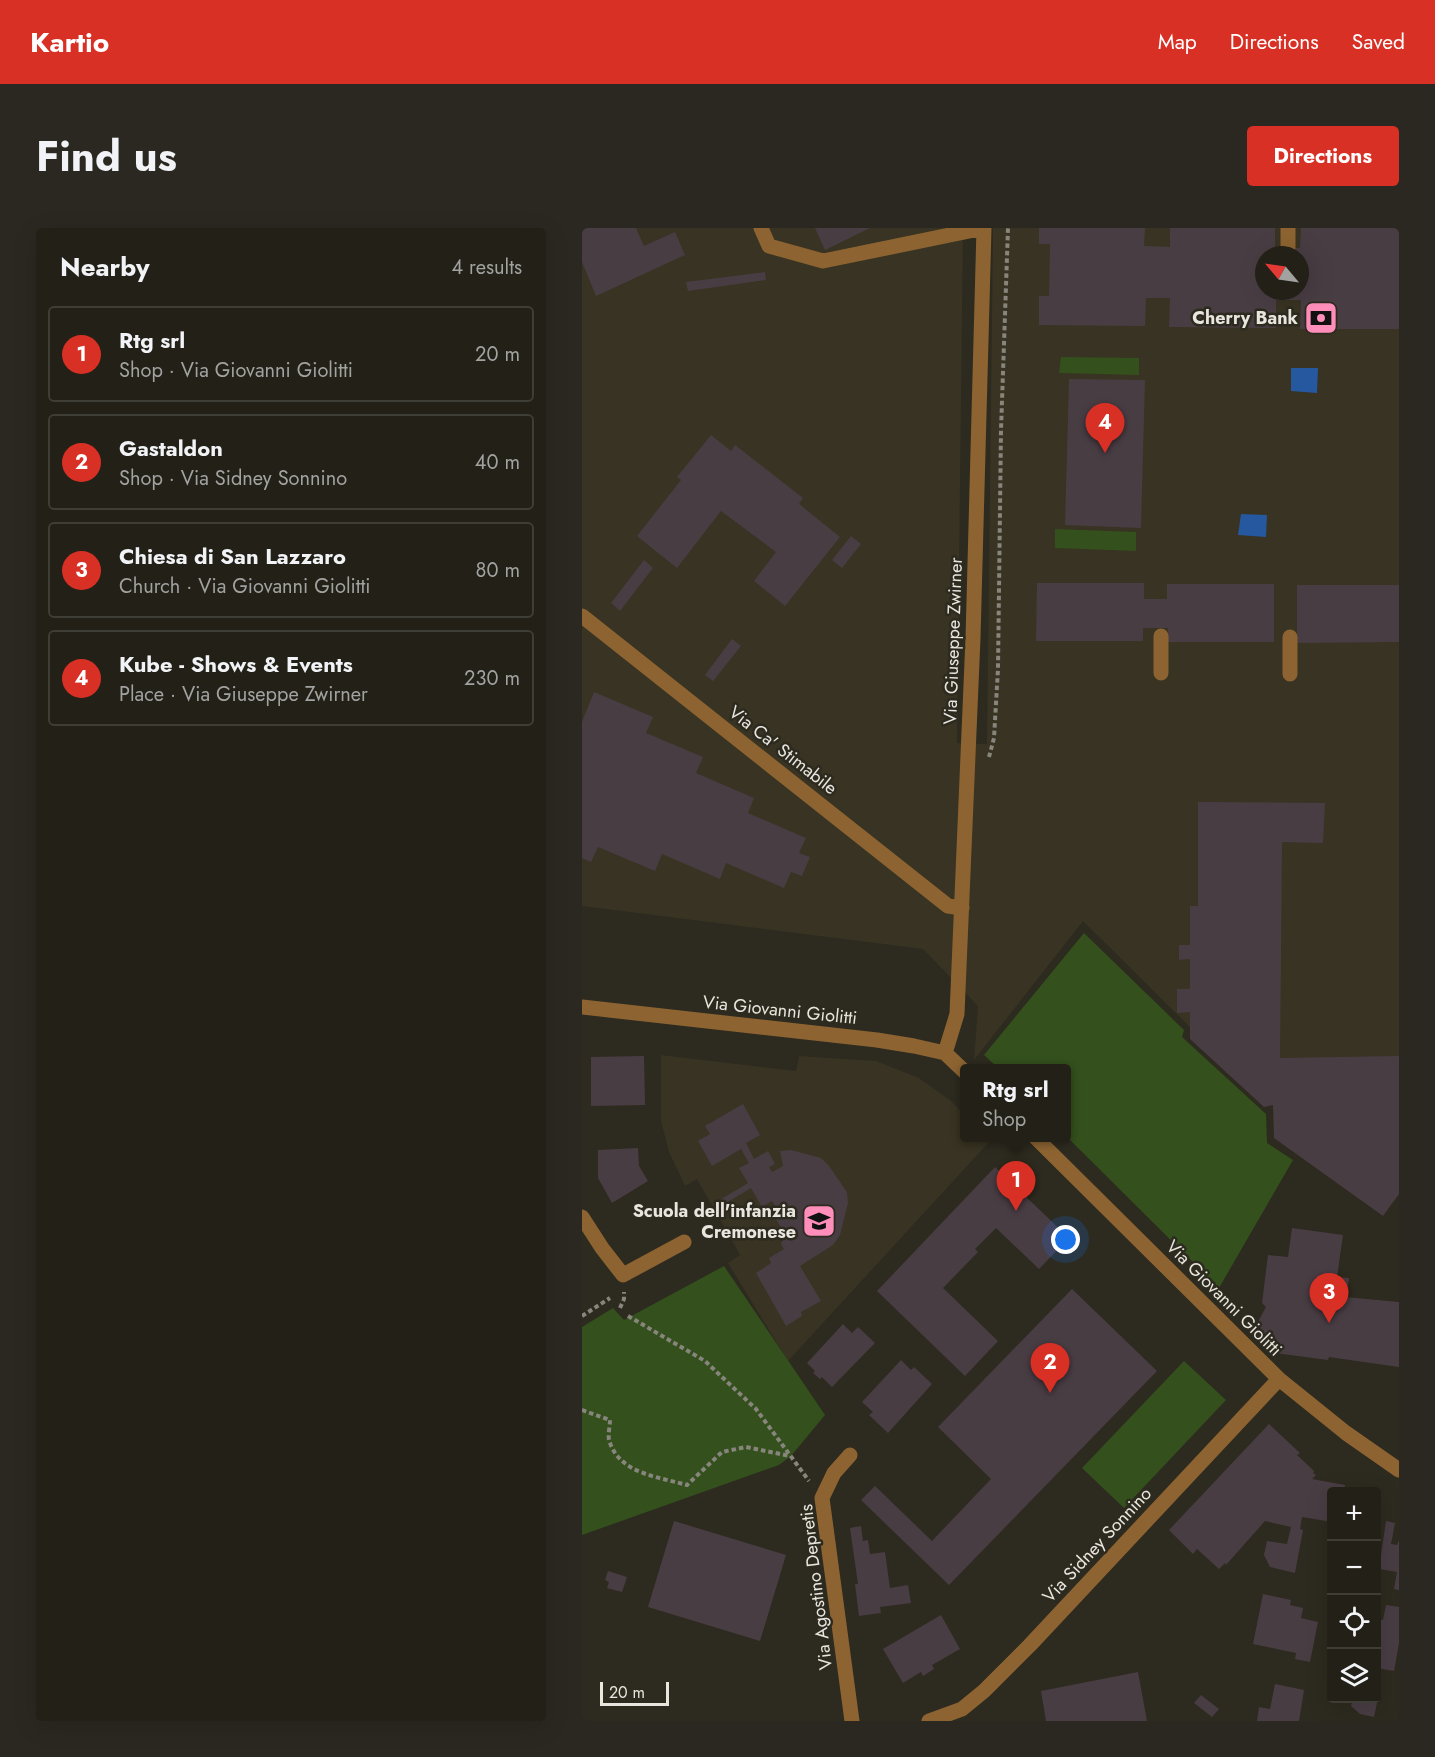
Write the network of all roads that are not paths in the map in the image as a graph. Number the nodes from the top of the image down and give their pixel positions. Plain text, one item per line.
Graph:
1 (761, 228) edge
2 (984, 228) edge
3 (1288, 228) edge
4 (1288, 246) edge
5 (582, 616) edge
6 (1161, 636) dead end
7 (1290, 637) dead end
8 (1161, 673) dead end
9 (1290, 674) dead end
10 (962, 908) junction
11 (582, 1007) edge
12 (945, 1053) junction
13 (960, 1067) edge
14 (1041, 1142) edge
15 (582, 1217) edge
16 (684, 1242) dead end
17 (1279, 1379) junction
18 (850, 1455) dead end
19 (1399, 1470) edge
20 (852, 1721) edge
21 (929, 1721) edge

1 - 2 street
2 - 10 street, Via Giuseppe Zwirner
3 - 4 street
5 - 10 street, Via Ca' Stimabile
6 - 8 street
7 - 9 street
10 - 12 street, Via Giuseppe Zwirner
11 - 12 street, Via Giovanni Giolitti
12 - 13 street
14 - 17 street, Via Giovanni Giolitti
15 - 16 street
17 - 19 street, Via Giovanni Giolitti
17 - 21 street, Via Sidney Sonnino
18 - 20 street, Via Agostino Depretis

